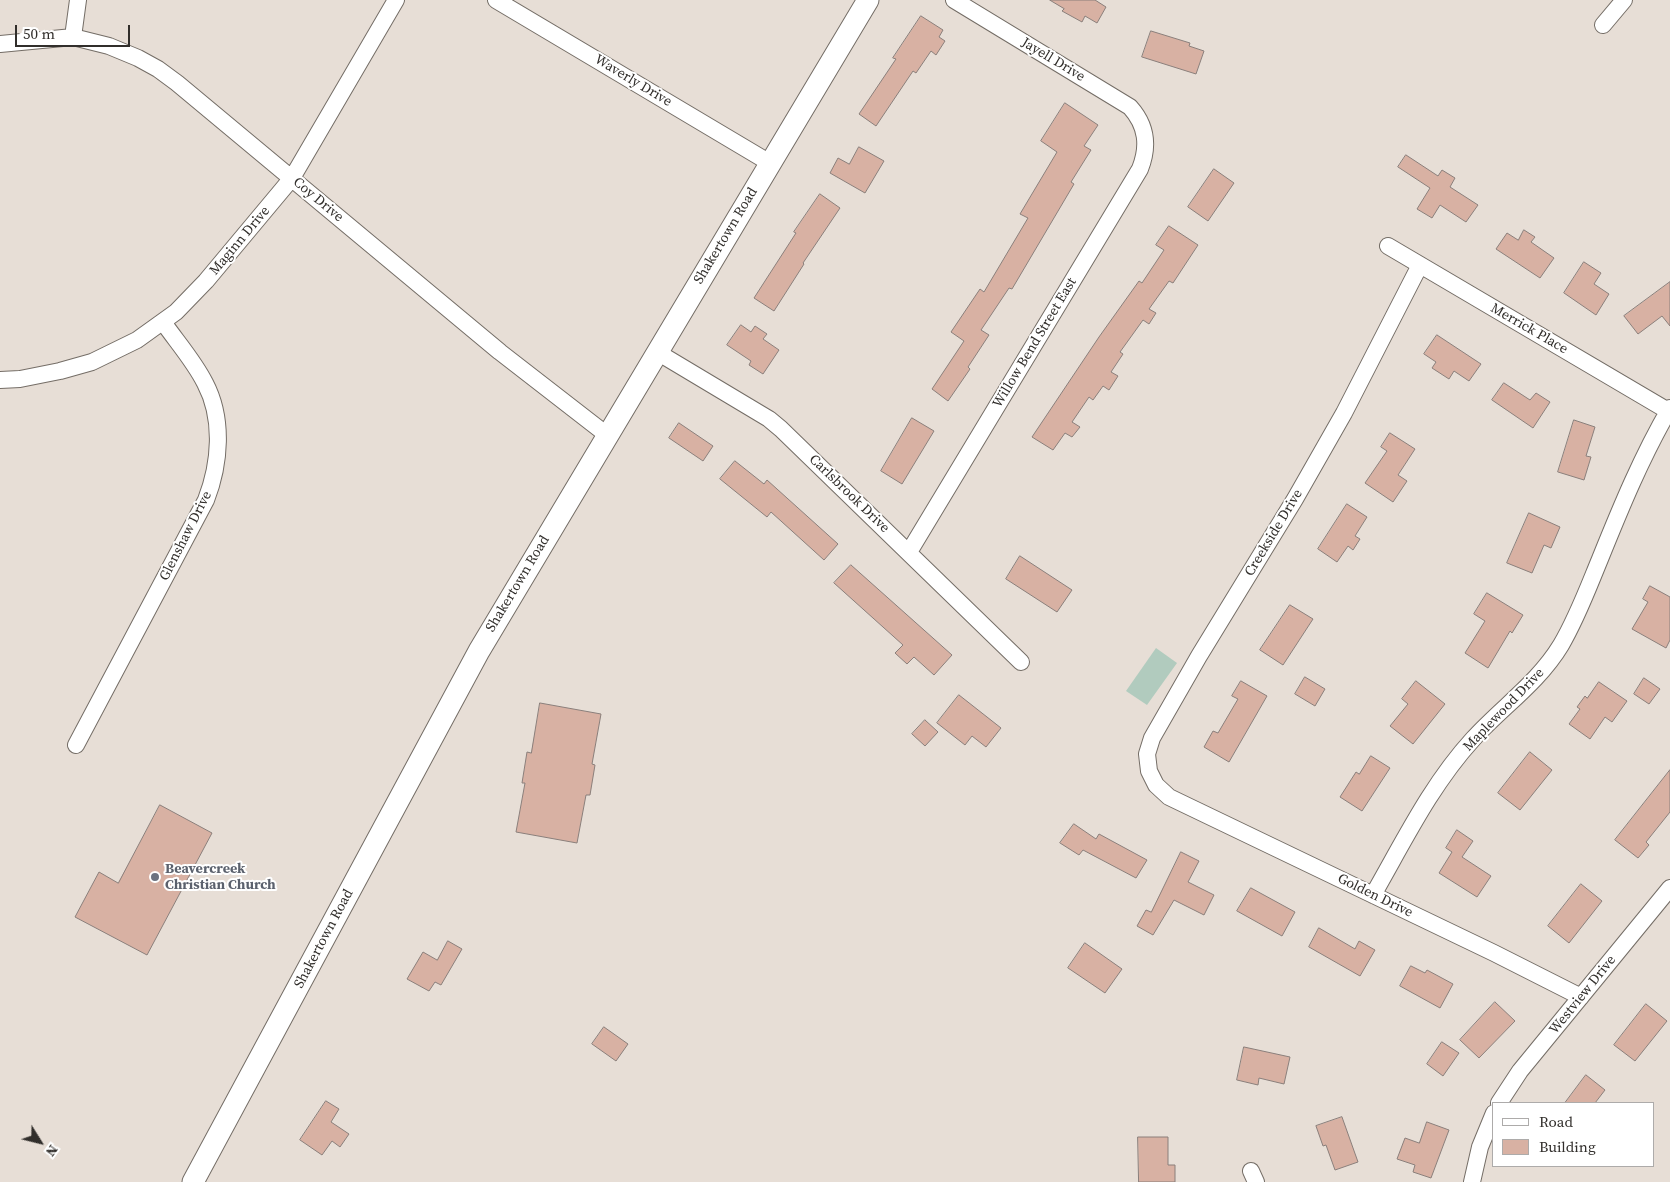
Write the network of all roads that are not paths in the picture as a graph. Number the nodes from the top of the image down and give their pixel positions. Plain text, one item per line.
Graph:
1 (78, 0) edge
2 (396, 0) edge
3 (496, 0) edge
4 (868, 0) edge
5 (954, 0) edge
6 (1624, 0) edge
7 (1603, 25) dead end
8 (73, 37) junction
9 (0, 44) edge
10 (1144, 128) joint
11 (770, 162) junction
12 (292, 178) junction
13 (1388, 246) dead end
14 (1420, 266) junction
15 (163, 322) junction
16 (657, 352) junction
17 (0, 380) edge
18 (1669, 410) edge
19 (607, 435) junction
20 (909, 552) junction
21 (1021, 662) dead end
22 (76, 745) dead end
23 (1168, 797) joint
24 (1670, 888) edge
25 (1373, 895) junction
26 (1581, 997) junction
27 (1500, 1102) edge
28 (1492, 1118) edge
29 (193, 1182) edge
30 (1472, 1182) edge

1 - 8 street
2 - 12 street, Maginn Drive
3 - 11 street, Waverly Drive
4 - 11 street, Shakertown Road
5 - 10 street, Jayell Drive
6 - 7 street
8 - 9 street, Coy Drive
8 - 12 street, Coy Drive
10 - 20 street, Willow Bend Street East
11 - 16 street, Shakertown Road
12 - 15 street, Maginn Drive
12 - 19 street, Coy Drive
13 - 14 street, Merrick Place
14 - 18 street, Merrick Place
14 - 23 street, Creekside Drive
15 - 17 street, Maginn Drive
15 - 22 street, Glenshaw Drive
16 - 19 street, Shakertown Road
16 - 20 street, Carlsbrook Drive
18 - 25 street, Maplewood Drive
19 - 29 street, Shakertown Road
20 - 21 street, Carlsbrook Drive
23 - 25 street, Golden Drive
24 - 26 street, Westview Drive
25 - 26 street, Golden Drive
26 - 27 street, Westview Drive
28 - 30 street

